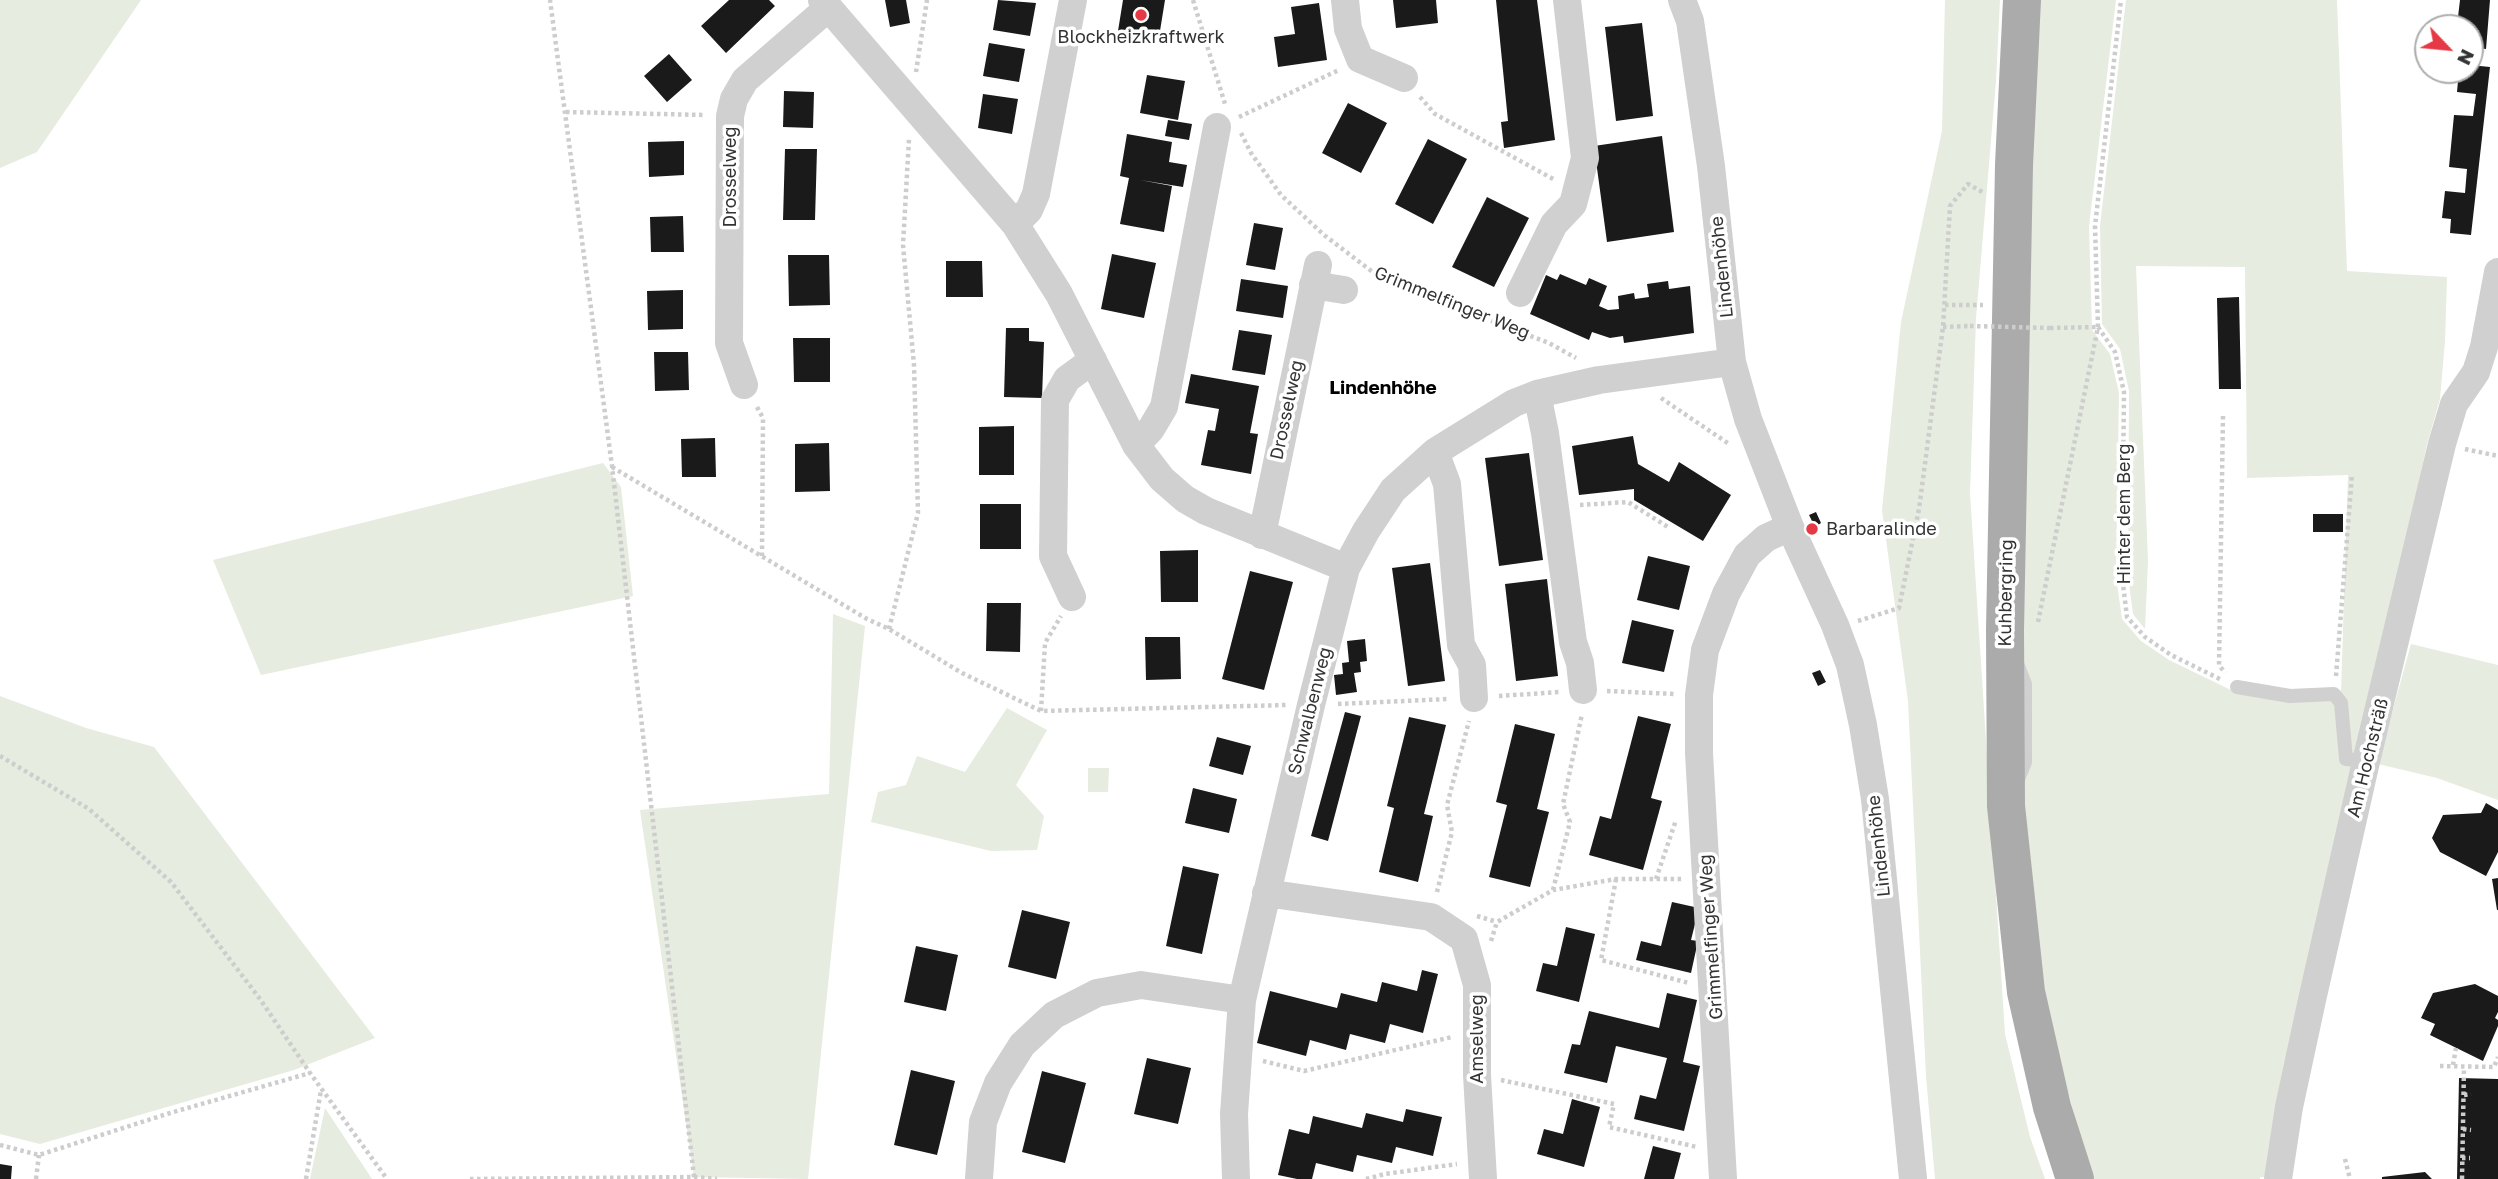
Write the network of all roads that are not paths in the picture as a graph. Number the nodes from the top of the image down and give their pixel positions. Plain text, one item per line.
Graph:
1 (1073, 0) edge
2 (1345, 0) edge
3 (1567, 0) edge
4 (1682, 0) edge
5 (2022, 0) edge
6 (825, 4) edge
7 (1404, 78) road end
8 (1230, 122) road end
9 (2014, 165) junction
10 (1994, 200) road end
11 (1015, 224) junction
12 (2498, 272) edge
13 (1344, 290) dead end
14 (1520, 293) dead end
15 (2491, 342) edge
16 (1093, 360) junction
17 (1732, 362) junction
18 (744, 384) road end
19 (1536, 394) junction
20 (1136, 445) junction
21 (1435, 452) junction
22 (1790, 527) junction
23 (1262, 535) junction
24 (1346, 568) junction
25 (1072, 597) road end
26 (2237, 687) road end
27 (1583, 690) road end
28 (1474, 698) road end
29 (2366, 761) junction
30 (1266, 893) junction
31 (1242, 1000) junction
32 (979, 1179) edge
33 (1236, 1179) edge
34 (1483, 1179) edge
35 (1723, 1179) edge
36 (1913, 1179) edge
37 (2075, 1179) edge
38 (2278, 1179) edge

1 - 11 street
2 - 7 street
3 - 14 street
4 - 17 street, Lindenhöhe
5 - 9 main road, Kuhbergring
6 - 11 street, Drosselweg
6 - 18 street, Drosselweg
8 - 20 street
9 - 10 lane
9 - 37 main road, Kuhbergring
11 - 16 street, Drosselweg
12 - 15 street, Am Hochsträß
13 - 23 street, Drosselweg
15 - 29 street, Am Hochsträß
16 - 20 street, Drosselweg
16 - 25 street
17 - 19 street, Schwalbenweg
17 - 22 street, Lindenhöhe
19 - 21 street, Schwalbenweg
19 - 27 street
20 - 23 street, Drosselweg
21 - 24 street, Schwalbenweg
21 - 28 street
22 - 35 street, Grimmelfinger Weg
22 - 36 street, Lindenhöhe
23 - 24 street, Drosselweg
24 - 30 street, Schwalbenweg
26 - 29 lane
29 - 38 street, Am Hochsträß
30 - 31 street, Schwalbenweg
30 - 34 street, Amselweg
31 - 32 street
31 - 33 street, Schwalbenweg

